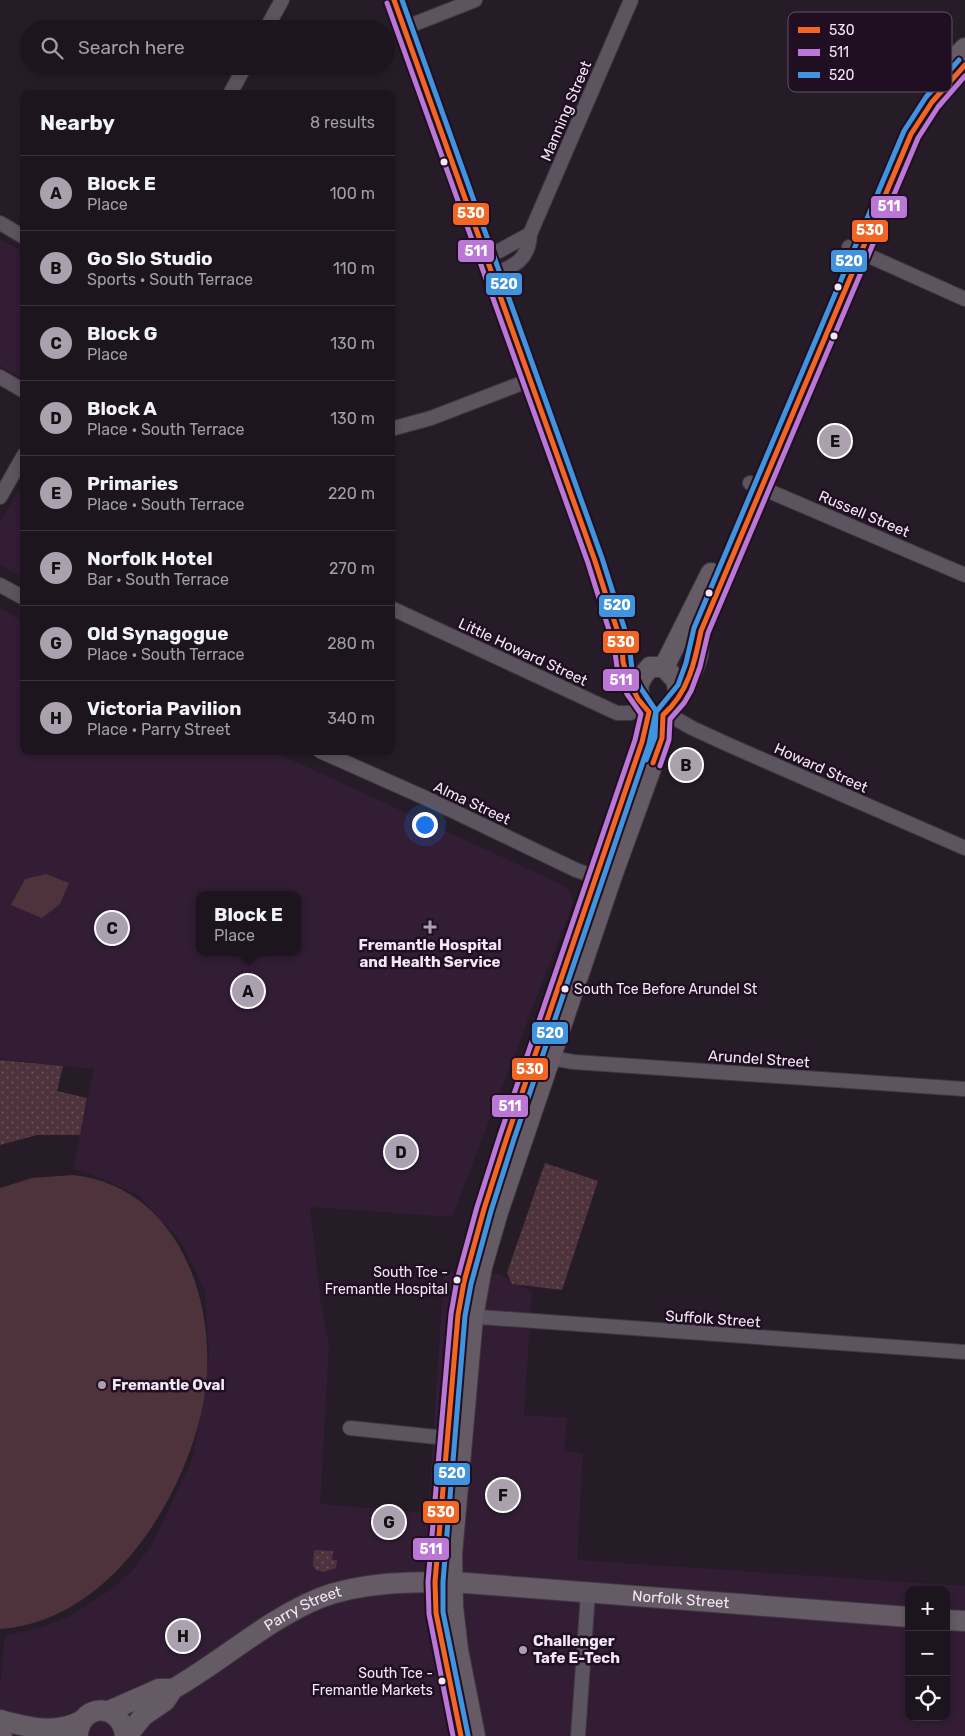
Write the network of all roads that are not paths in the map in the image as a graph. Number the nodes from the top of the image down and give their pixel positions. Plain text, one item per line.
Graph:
1 (282, 0) edge
2 (394, 0) edge
3 (475, 0) edge
4 (631, 0) edge
5 (271, 20) edge
6 (404, 28) junction
7 (965, 48) edge
8 (952, 63) edge
9 (965, 65) edge
10 (240, 75) edge
11 (952, 80) edge
12 (232, 90) edge
13 (926, 92) edge
14 (941, 92) edge
15 (0, 223) edge
16 (530, 234) junction
17 (20, 235) edge
18 (855, 250) junction
19 (485, 256) junction
20 (493, 275) junction
21 (965, 299) edge
22 (0, 377) edge
23 (530, 380) junction
24 (20, 389) edge
25 (395, 428) edge
26 (20, 462) edge
27 (756, 485) junction
28 (0, 498) edge
29 (965, 575) edge
30 (0, 585) edge
31 (20, 596) edge
32 (395, 610) edge
33 (622, 645) junction
34 (657, 667) junction
35 (679, 695) junction
36 (653, 710) junction
37 (329, 755) edge
38 (965, 848) edge
39 (603, 880) junction
40 (551, 1058) junction
41 (965, 1089) edge
42 (466, 1316) junction
43 (965, 1352) edge
44 (350, 1428) dead end
45 (456, 1439) junction
46 (444, 1582) junction
47 (588, 1593) junction
48 (905, 1617) edge
49 (950, 1620) edge
50 (965, 1621) edge
51 (173, 1689) junction
52 (109, 1711) junction
53 (0, 1720) edge
54 (79, 1729) edge
55 (126, 1736) edge
56 (460, 1736) edge
57 (474, 1736) edge
58 (578, 1736) edge

1 - 5 street
2 - 6 street
3 - 6 street
4 - 16 street, Manning Street
6 - 19 street
7 - 8 street
9 - 11 street
10 - 12 street
13 - 18 street
14 - 18 street
15 - 17 street
16 - 19 street
16 - 20 street, Manning Street
18 - 21 street
18 - 27 street
19 - 20 street
20 - 23 street
22 - 24 street
23 - 25 street
23 - 33 street
26 - 28 street
27 - 29 street, Russell Street
27 - 34 street
27 - 35 street
30 - 31 street
32 - 36 street, Little Howard Street
33 - 34 street
33 - 36 street
34 - 35 street
34 - 36 street
35 - 36 street
36 - 38 street, Howard Street
36 - 39 street
37 - 39 street, Alma Street
39 - 40 street
39 - 42 street
40 - 41 street, Arundel Street
40 - 42 street
42 - 43 street, Suffolk Street
42 - 45 street
44 - 45 street
45 - 46 street
46 - 47 street, Norfolk Street
46 - 51 street, Parry Street
46 - 56 street
46 - 57 street
47 - 48 street, Norfolk Street
47 - 58 street
49 - 50 street
51 - 52 street, Parry Street
51 - 55 street, Parry Street
52 - 54 street, Parry Street
52 - 55 street
53 - 54 street

